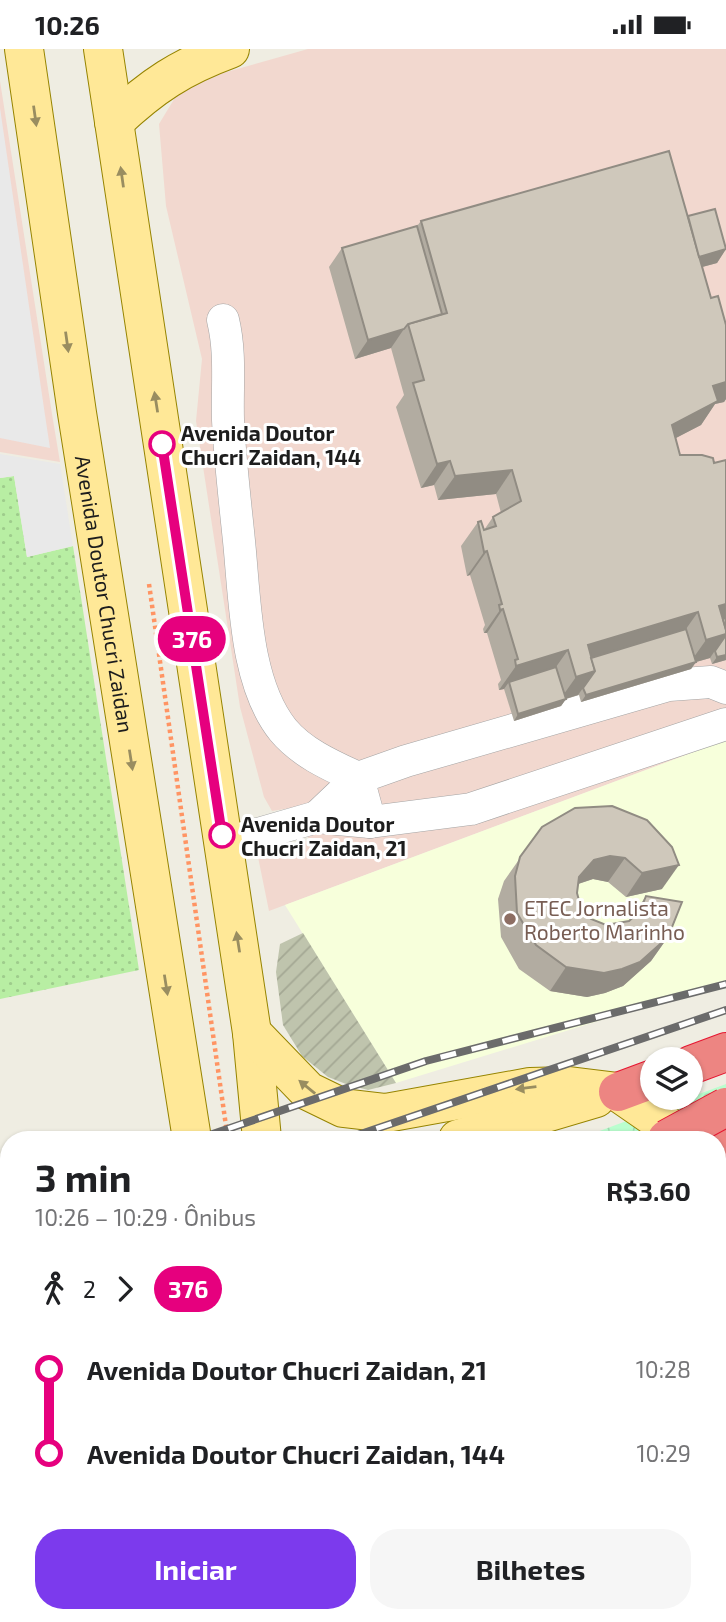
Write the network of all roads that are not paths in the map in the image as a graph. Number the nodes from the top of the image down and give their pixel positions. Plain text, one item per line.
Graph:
1 (24, 49) edge
2 (103, 49) edge
3 (230, 49) edge
4 (171, 59) edge
5 (114, 122) junction
6 (223, 320) dead end
7 (726, 688) edge
8 (726, 724) edge
9 (358, 778) junction
10 (317, 817) junction
11 (370, 821) junction
12 (223, 844) junction
13 (253, 1033) junction
14 (726, 1052) edge
15 (703, 1061) edge
16 (636, 1085) edge
17 (726, 1107) edge
18 (189, 1131) edge
19 (248, 1131) edge
20 (484, 1131) edge
21 (679, 1131) edge
22 (682, 1131) edge

1 -> 18 main road, Avenida Doutor Chucri Zaidan
2 - 5 main road
3 - 4 main road
4 - 5 main road
12 -> 5 main road
6 - 9 street
7 - 9 street
8 - 11 street
9 - 10 street
9 - 11 street
10 - 11 street
10 - 12 street
13 -> 12 main road
16 -> 13 main road
13 - 19 main road
14 - 15 highway
16 - 20 main road
16 - 21 main road
17 - 22 highway, bridge

